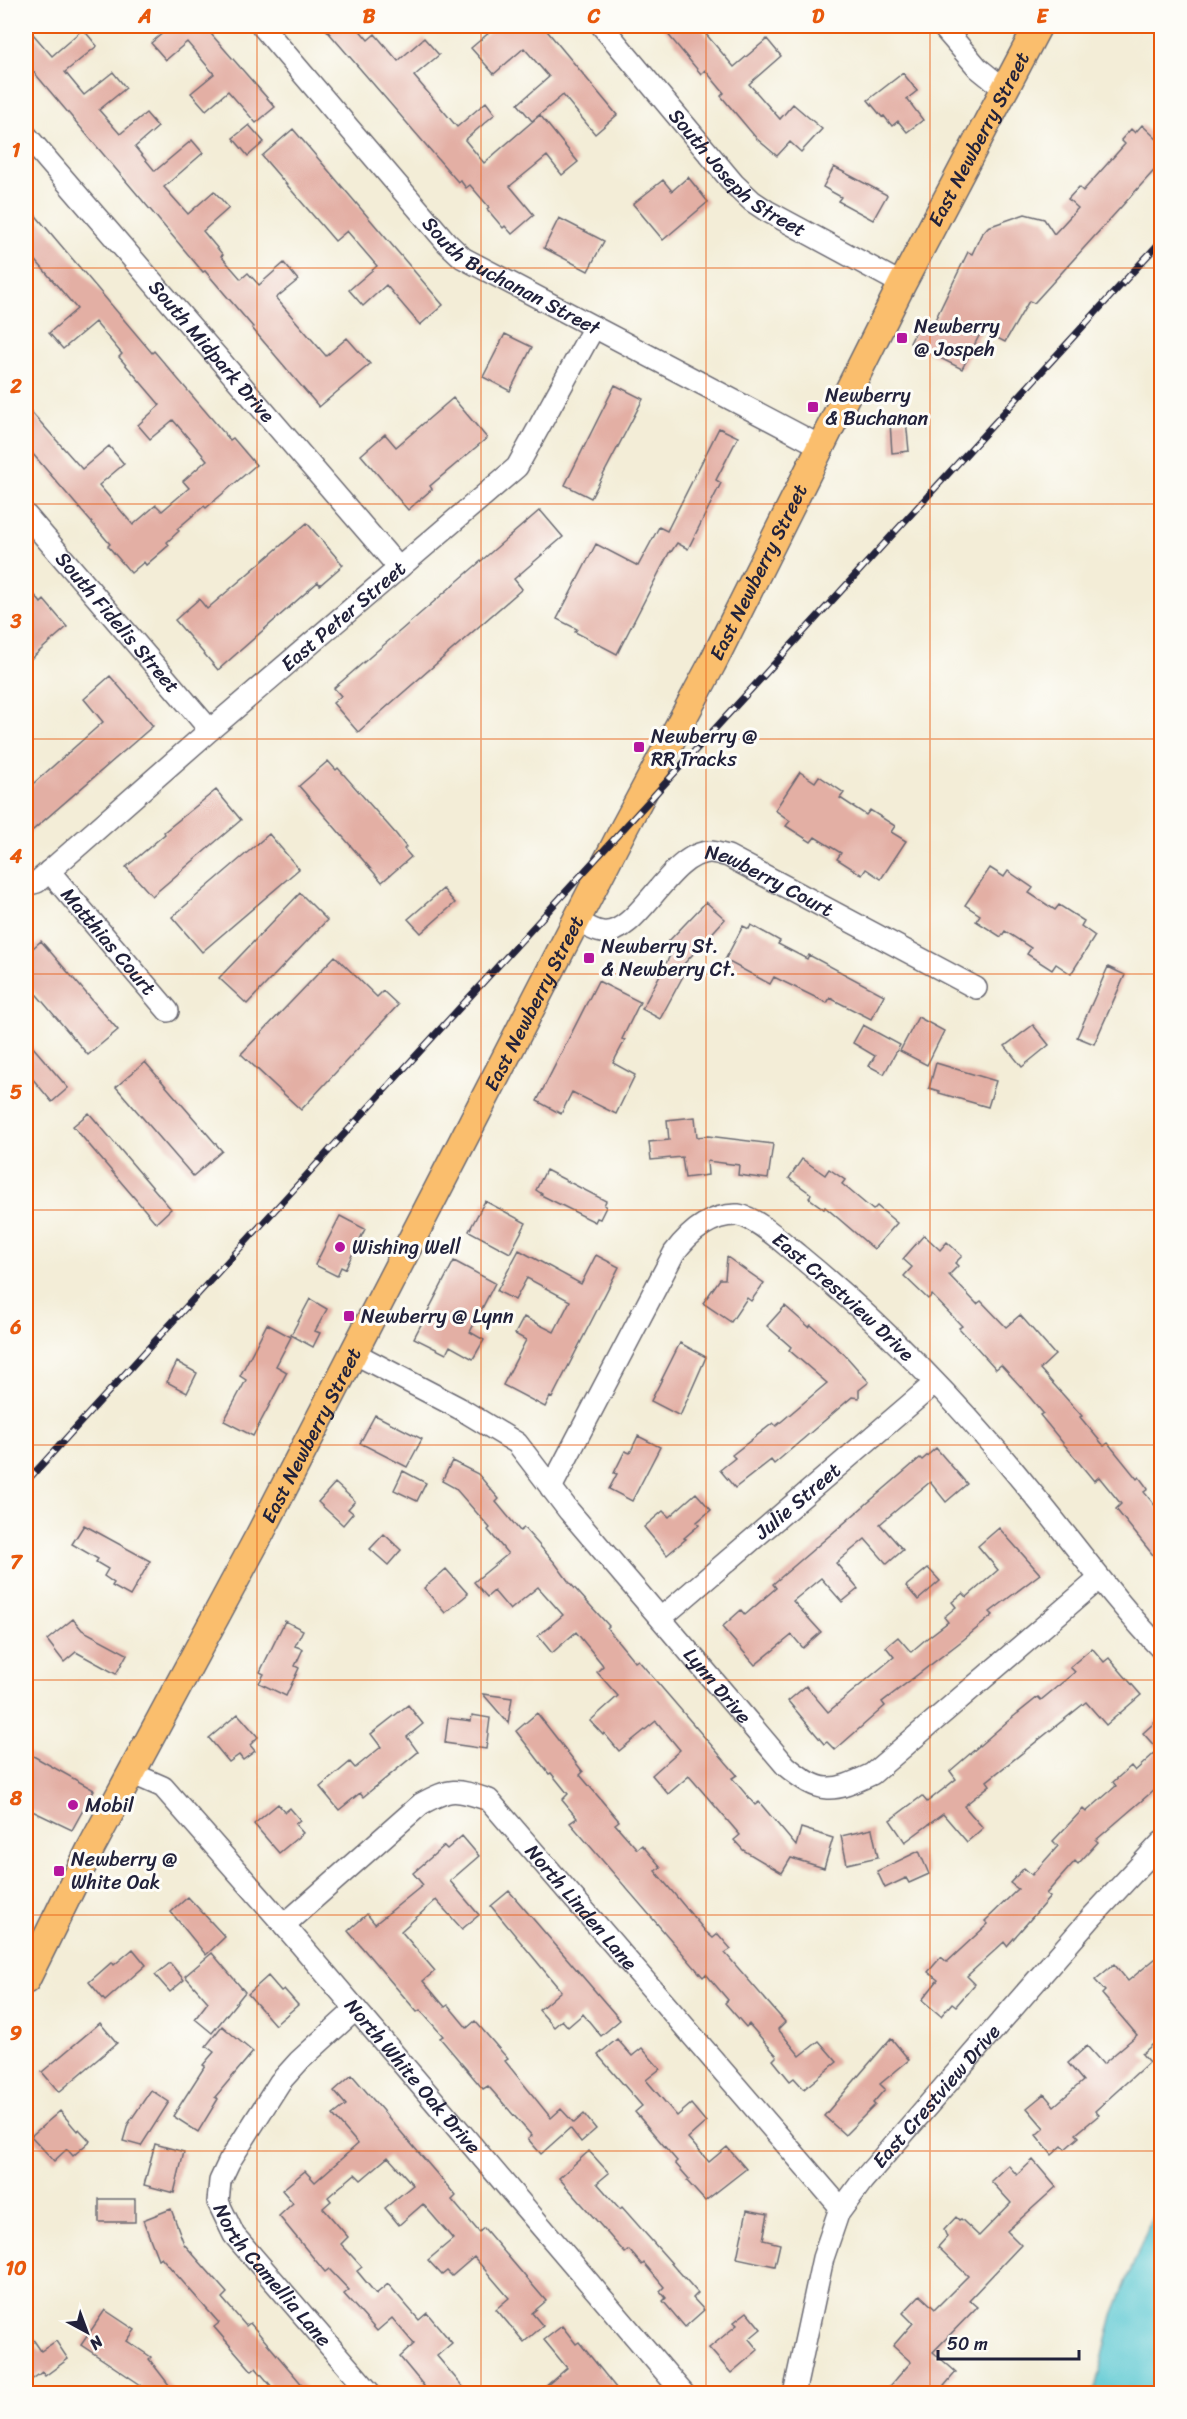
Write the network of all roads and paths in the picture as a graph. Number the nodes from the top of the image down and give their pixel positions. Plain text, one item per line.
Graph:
1 (262, 26) edge
2 (602, 26) edge
3 (942, 26) edge
4 (1038, 26) edge
5 (1004, 89) junction
6 (26, 135) edge
7 (902, 284) junction
8 (594, 327) junction
9 (822, 447) junction
10 (26, 514) edge
11 (399, 568) junction
12 (210, 730) junction
13 (49, 871) junction
14 (26, 885) edge
15 (577, 921) junction
16 (976, 987) dead end
17 (168, 1011) dead end
18 (354, 1353) junction
19 (935, 1383) junction
20 (551, 1488) junction
21 (1099, 1579) junction
22 (661, 1618) junction
23 (1161, 1650) edge
24 (131, 1773) junction
25 (1161, 1842) edge
26 (284, 1925) junction
27 (26, 1980) edge
28 (356, 2009) junction
29 (841, 2208) junction
30 (371, 2394) edge
31 (684, 2394) edge
32 (794, 2394) edge

1 - 8 street, South Buchanan Street
2 - 7 street, South Joseph Street
3 - 5 street
4 - 5 main road, East Newberry Street
5 - 7 main road, East Newberry Street
6 - 11 street, South Midpark Drive
7 - 9 main road, East Newberry Street
8 - 9 street, South Buchanan Street
8 - 11 street, East Peter Street
9 - 15 main road, East Newberry Street
10 - 12 street, South Fidelis Street
11 - 12 street, East Peter Street
12 - 13 street, East Peter Street
13 - 14 street, East Peter Street
13 - 17 street, Matthias Court
15 - 16 street, Newberry Court
15 - 18 main road, East Newberry Street
18 - 20 street, Lynn Drive
18 - 24 main road, East Newberry Street
19 - 20 street, East Crestview Drive
19 - 21 street, East Crestview Drive
19 - 22 street, Julie Street
20 - 22 street, Lynn Drive
21 - 22 street, Lynn Drive
21 - 23 street, East Crestview Drive
24 - 26 street, North White Oak Drive
24 - 27 main road, East Newberry Street
25 - 29 street, East Crestview Drive
26 - 28 street, North White Oak Drive
26 - 29 street, North Linden Lane
28 - 30 street, North Camellia Lane
28 - 31 street, North White Oak Drive
29 - 32 street, East Crestview Drive

